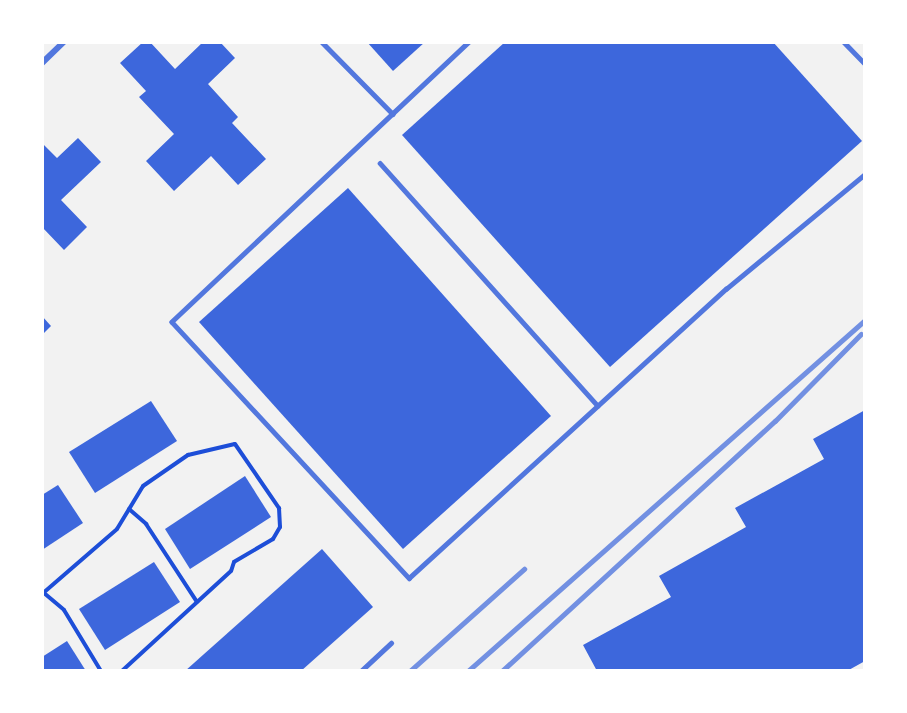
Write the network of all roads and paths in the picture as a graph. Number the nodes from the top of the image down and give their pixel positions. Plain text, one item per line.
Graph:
1 (64, 42) edge
2 (322, 42) edge
3 (469, 42) edge
4 (844, 42) edge
5 (42, 63) edge
6 (865, 64) edge
7 (393, 114) junction
8 (380, 163) dead end
9 (865, 174) edge
10 (598, 406) junction
11 (129, 509) junction
12 (43, 593) edge
13 (197, 602) junction
14 (391, 643) dead end
15 (101, 671) edge
16 (122, 671) edge
17 (361, 671) edge

1 - 5 street
2 - 7 lane
3 - 7 lane
4 - 6 lane
7 - 10 lane
8 - 10 lane
9 - 10 lane
11 - 12 path
11 - 13 path
11 - 13 path
12 - 15 path
13 - 16 path
14 - 17 lane

